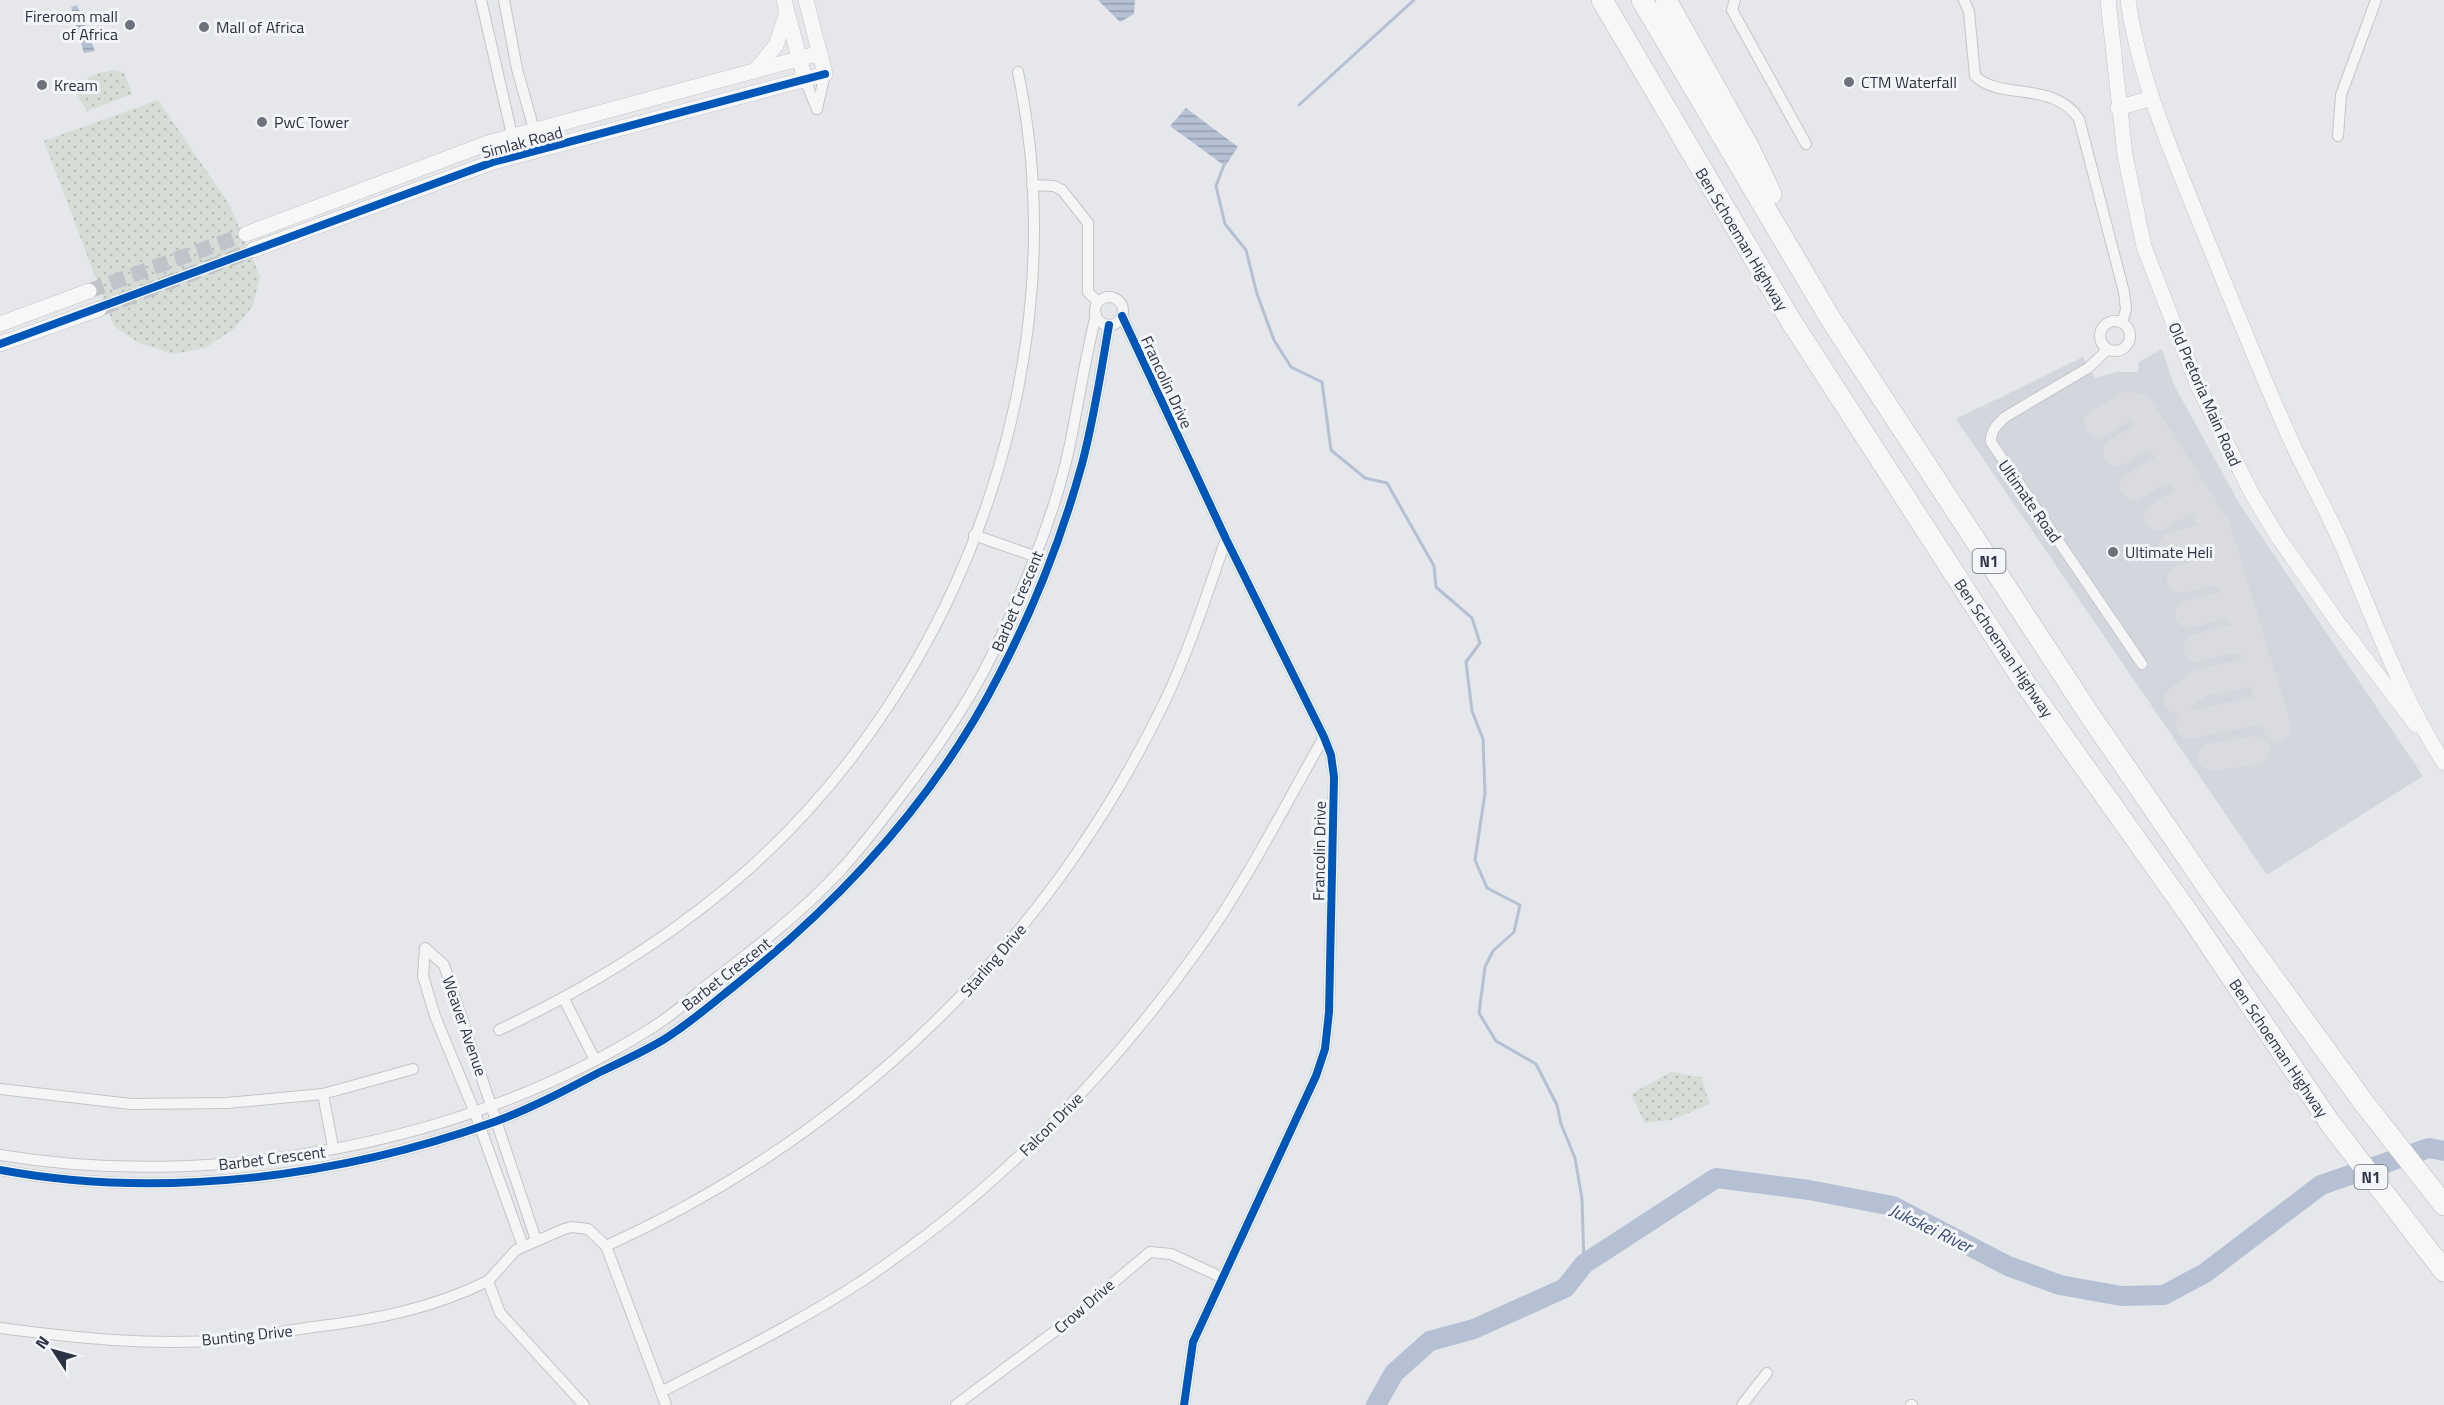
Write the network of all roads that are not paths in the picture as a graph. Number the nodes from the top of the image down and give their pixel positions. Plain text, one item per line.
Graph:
1 (481, 0) edge
2 (504, 0) edge
3 (806, 0) edge
4 (1602, 0) edge
5 (1642, 0) edge
6 (1666, 0) edge
7 (1735, 0) edge
8 (1964, 0) edge
9 (2108, 0) edge
10 (2128, 0) edge
11 (2376, 0) edge
12 (785, 6) edge
13 (820, 53) junction
14 (799, 58) junction
15 (756, 70) junction
16 (1018, 72) dead end
17 (825, 74) junction
18 (805, 80) junction
19 (2152, 98) junction
20 (2118, 108) junction
21 (534, 131) junction
22 (2338, 136) dead end
23 (512, 138) junction
24 (1806, 144) dead end
25 (540, 151) junction
26 (517, 157) junction
27 (1032, 186) junction
28 (246, 234) tunnel mouth
29 (253, 250) tunnel mouth
30 (89, 291) tunnel mouth
31 (1098, 302) junction
32 (99, 309) tunnel mouth
33 (1095, 315) junction
34 (1122, 316) junction
35 (1830, 318) junction
36 (2122, 322) junction
37 (0, 324) edge
38 (1109, 325) junction
39 (0, 344) edge
40 (2108, 349) junction
41 (974, 535) junction
42 (1226, 539) junction
43 (1034, 556) junction
44 (1021, 589) junction
45 (1036, 595) junction
46 (2142, 664) dead end
47 (946, 733) junction
48 (2427, 736) junction
49 (1324, 737) junction
50 (959, 743) junction
51 (2444, 763) edge
52 (877, 827) junction
53 (889, 841) junction
54 (772, 935) junction
55 (783, 947) junction
56 (564, 999) junction
57 (655, 1026) junction
58 (499, 1030) dead end
59 (663, 1040) junction
60 (595, 1060) junction
61 (413, 1069) dead end
62 (0, 1089) edge
63 (323, 1094) junction
64 (492, 1106) junction
65 (475, 1113) junction
66 (496, 1121) junction
67 (479, 1126) junction
68 (333, 1147) junction
69 (0, 1155) edge
70 (270, 1159) junction
71 (110, 1166) junction
72 (0, 1170) edge
73 (273, 1174) junction
74 (108, 1182) junction
75 (2444, 1204) edge
76 (536, 1240) junction
77 (523, 1246) junction
78 (606, 1246) junction
79 (2444, 1271) edge
80 (1221, 1277) junction
81 (488, 1281) junction
82 (0, 1328) edge
83 (1767, 1373) dead end
84 (661, 1392) junction
85 (584, 1405) edge
86 (666, 1405) edge
87 (956, 1405) edge
88 (1184, 1405) edge
89 (1742, 1405) edge

1 - 23 street
2 - 21 street
3 - 13 main road
4 - 79 highway, Ben Schoeman Highway / N1
5 - 35 highway, Ben Schoeman Highway / N1
6 - 35 highway
7 - 24 street
8 - 36 street
9 - 20 main road, Old Pretoria Main Road
10 - 19 main road, Old Pretoria Main Road
11 - 22 street
12 - 14 main road
12 - 15 main road
13 - 14 main road, Simlak Road
13 - 17 main road
14 - 15 main road, Simlak Road
14 - 18 main road
15 - 21 main road, Simlak Road
16 - 27 street
17 - 18 main road, Simlak Road
17 - 18 street
18 - 25 main road, Simlak Road
19 - 20 main road
19 - 48 main road, Old Pretoria Main Road
20 - 48 main road, Old Pretoria Main Road
21 - 23 main road, Simlak Road
21 - 25 street
23 - 26 street
23 - 28 main road, Simlak Road
25 - 26 main road, Simlak Road
26 - 29 main road, Simlak Road
27 - 31 street
27 - 41 street
30 - 37 main road
31 - 33 street
31 - 34 street
32 - 39 main road
33 - 38 street
33 - 43 street, Barbet Crescent
34 - 38 street
34 - 42 street, Francolin Drive
35 - 75 highway, Ben Schoeman Highway / N1
36 - 40 street
36 - 40 street
38 - 45 street, Barbet Crescent
40 - 46 street, Ultimate Road
41 - 43 street
41 - 56 street
42 - 49 street, Francolin Drive
42 - 78 street, Starling Drive
43 - 44 street, Barbet Crescent
44 - 45 street
44 - 47 street, Barbet Crescent
45 - 50 street, Barbet Crescent
47 - 50 street
47 - 52 street, Barbet Crescent
48 - 51 main road, Old Pretoria Main Road
49 - 80 street, Francolin Drive
49 - 84 street, Falcon Drive
50 - 53 street, Barbet Crescent
52 - 53 street
52 - 54 street, Barbet Crescent
53 - 55 street, Barbet Crescent
54 - 55 street
54 - 57 street, Barbet Crescent
55 - 59 street, Barbet Crescent
56 - 58 street
56 - 60 street
57 - 59 street
57 - 60 street, Barbet Crescent
59 - 66 street, Barbet Crescent
60 - 64 street, Barbet Crescent
61 - 63 street
62 - 63 street
63 - 68 street
64 - 65 street, Barbet Crescent
64 - 65 street, Weaver Avenue
64 - 66 street, Weaver Avenue
65 - 67 street, Weaver Avenue
65 - 68 street, Barbet Crescent
66 - 67 street, Barbet Crescent
66 - 76 street, Weaver Avenue
67 - 73 street, Barbet Crescent
67 - 77 street, Weaver Avenue
68 - 70 street, Barbet Crescent
69 - 71 street, Barbet Crescent
70 - 71 street, Barbet Crescent
70 - 73 street
71 - 74 street
72 - 74 street, Barbet Crescent
73 - 74 street, Barbet Crescent
76 - 77 street
76 - 78 street
77 - 81 street
78 - 84 street
80 - 87 street, Crow Drive
80 - 88 street, Francolin Drive
81 - 82 street, Bunting Drive
81 - 85 street
83 - 89 street
84 - 86 street

